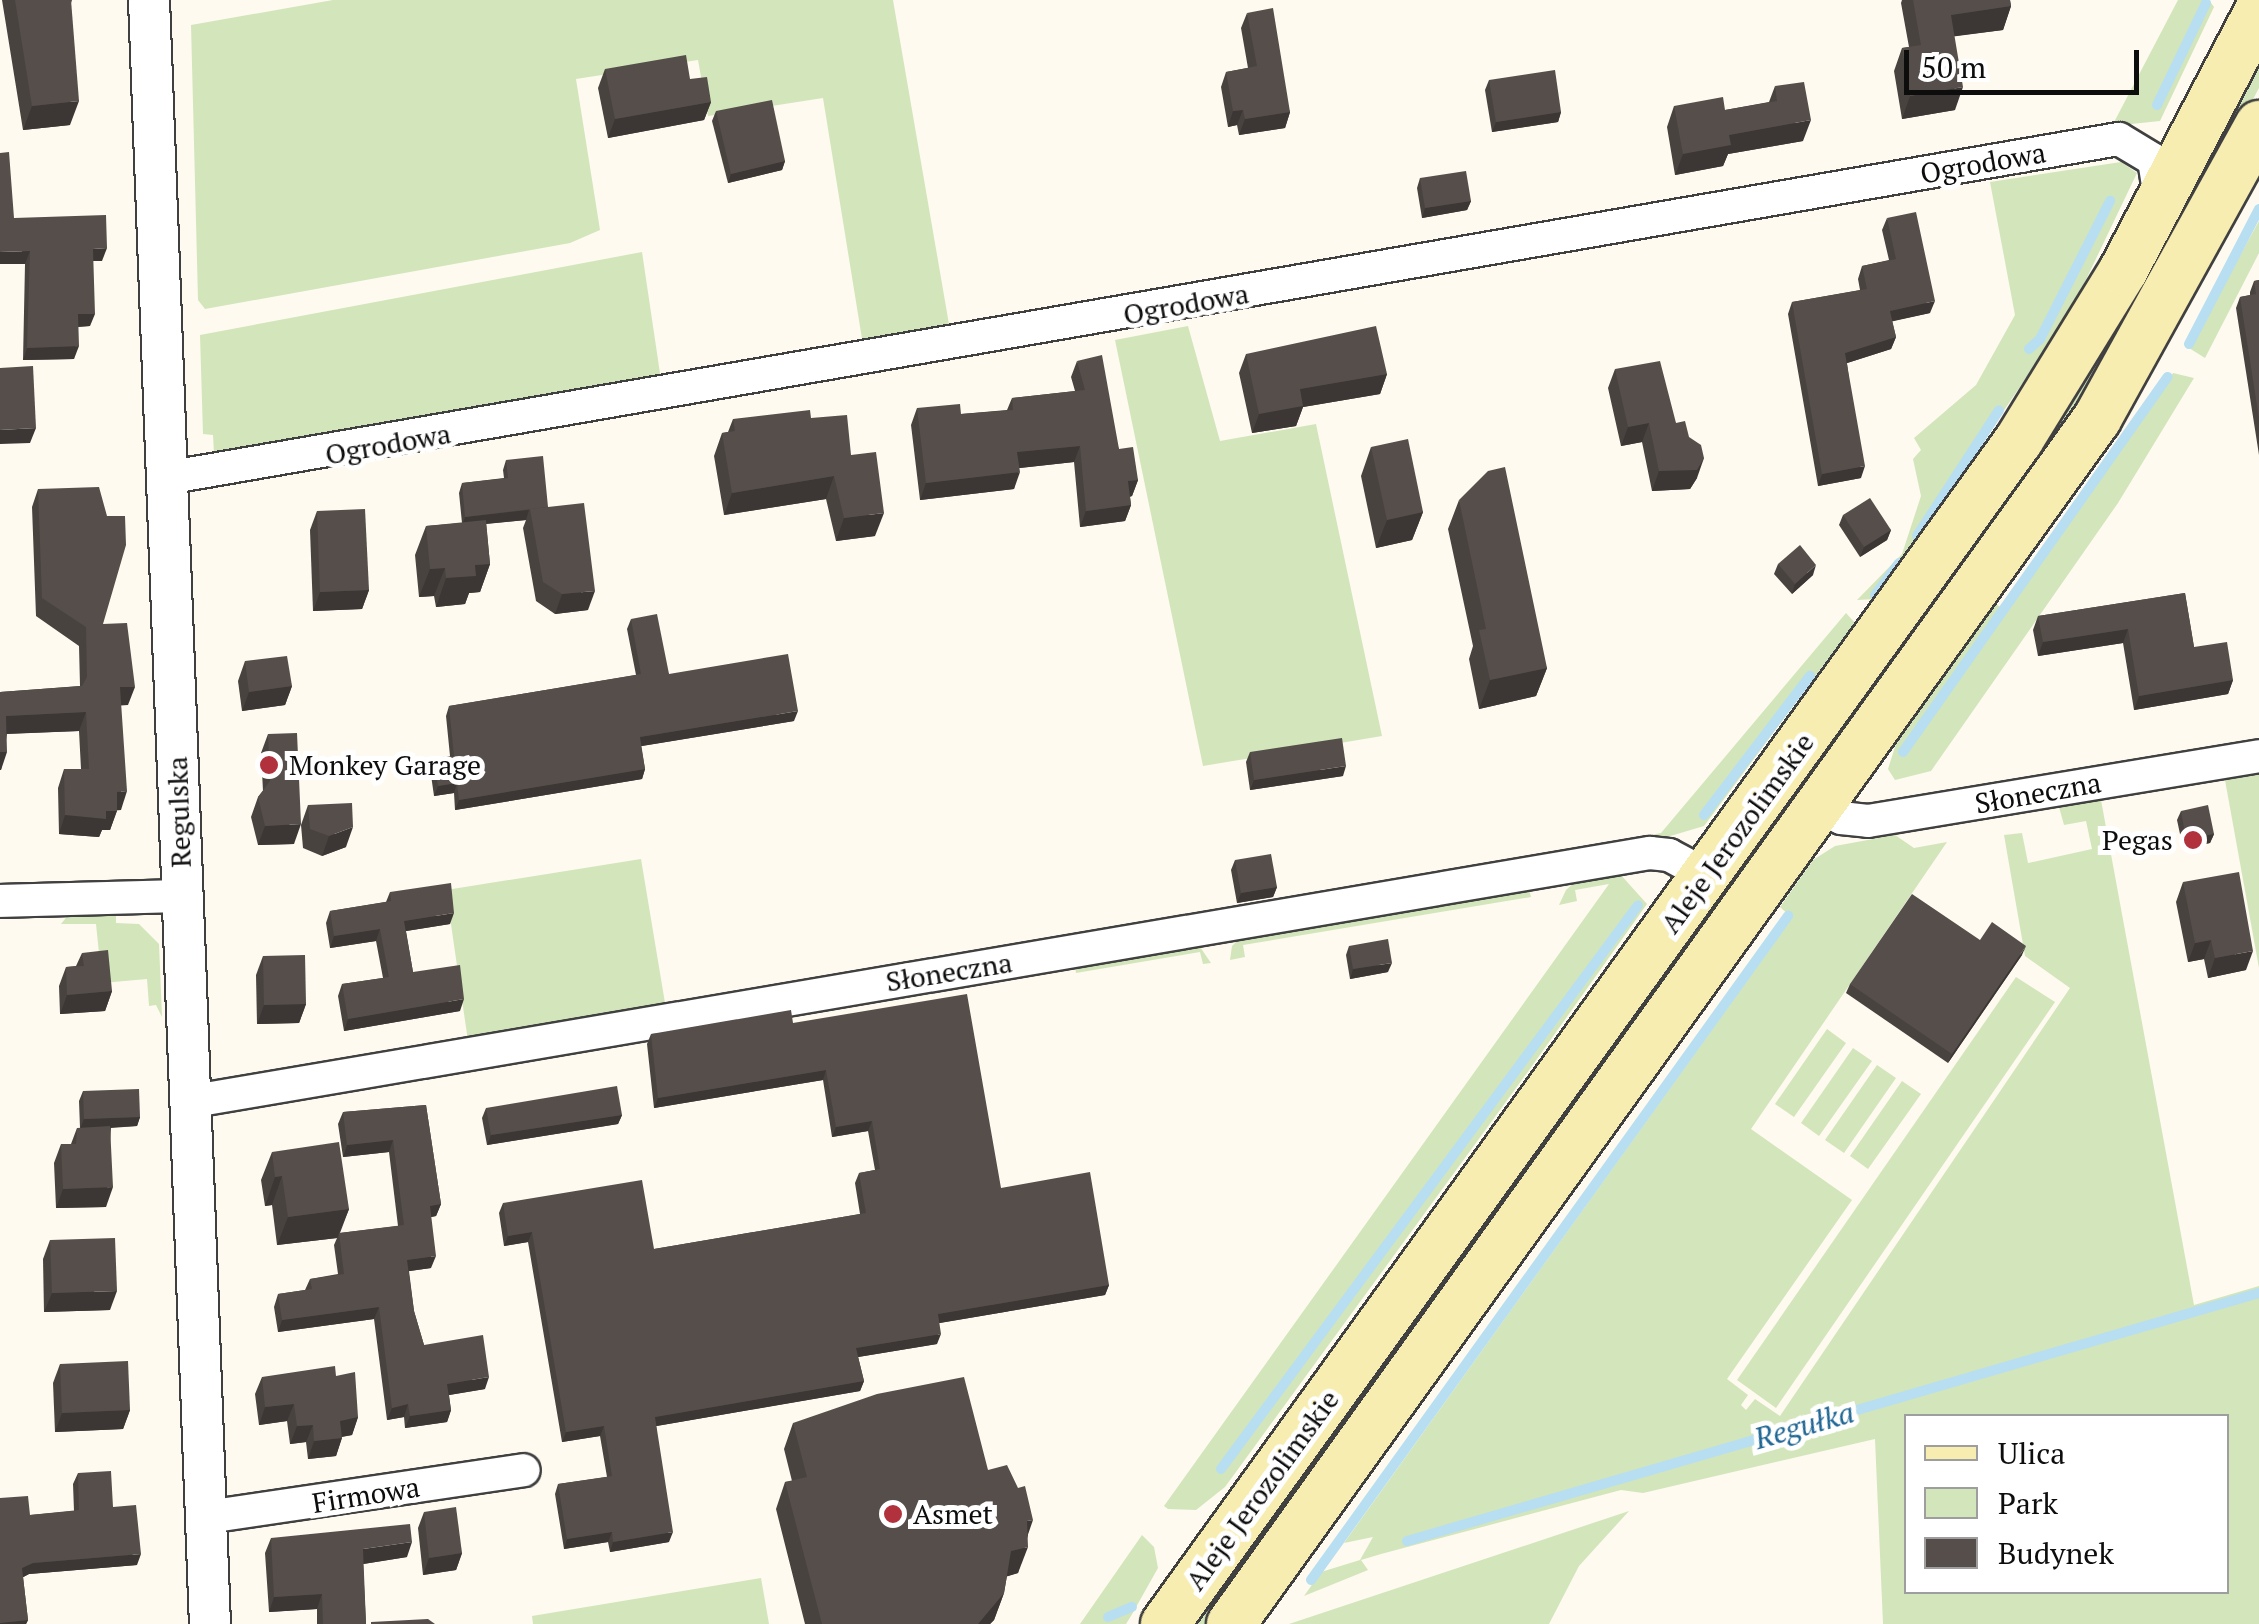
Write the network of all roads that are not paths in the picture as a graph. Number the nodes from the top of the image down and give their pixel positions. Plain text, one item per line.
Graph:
1 (149, 0) edge
2 (2259, 11) edge
3 (2259, 125) edge
4 (2160, 202) junction
5 (166, 478) junction
6 (2259, 756) edge
7 (1821, 806) junction
8 (1706, 875) junction
9 (182, 896) junction
10 (0, 901) edge
11 (188, 1102) junction
12 (524, 1470) dead end
13 (207, 1517) junction
14 (210, 1624) edge
15 (1165, 1624) edge
16 (1230, 1624) edge

1 - 5 street, Regulska
2 - 4 main road, Aleje Jerozolimskie
3 - 7 main road, Aleje Jerozolimskie
4 - 5 street, Ogrodowa
4 - 8 main road, Aleje Jerozolimskie
5 - 9 street, Regulska
6 - 7 street, Słoneczna
7 - 16 main road, Aleje Jerozolimskie
8 - 11 street, Słoneczna
8 - 15 main road, Aleje Jerozolimskie
9 - 10 street
9 - 11 street, Regulska
11 - 13 street, Regulska
12 - 13 street, Firmowa
13 - 14 street, Regulska

